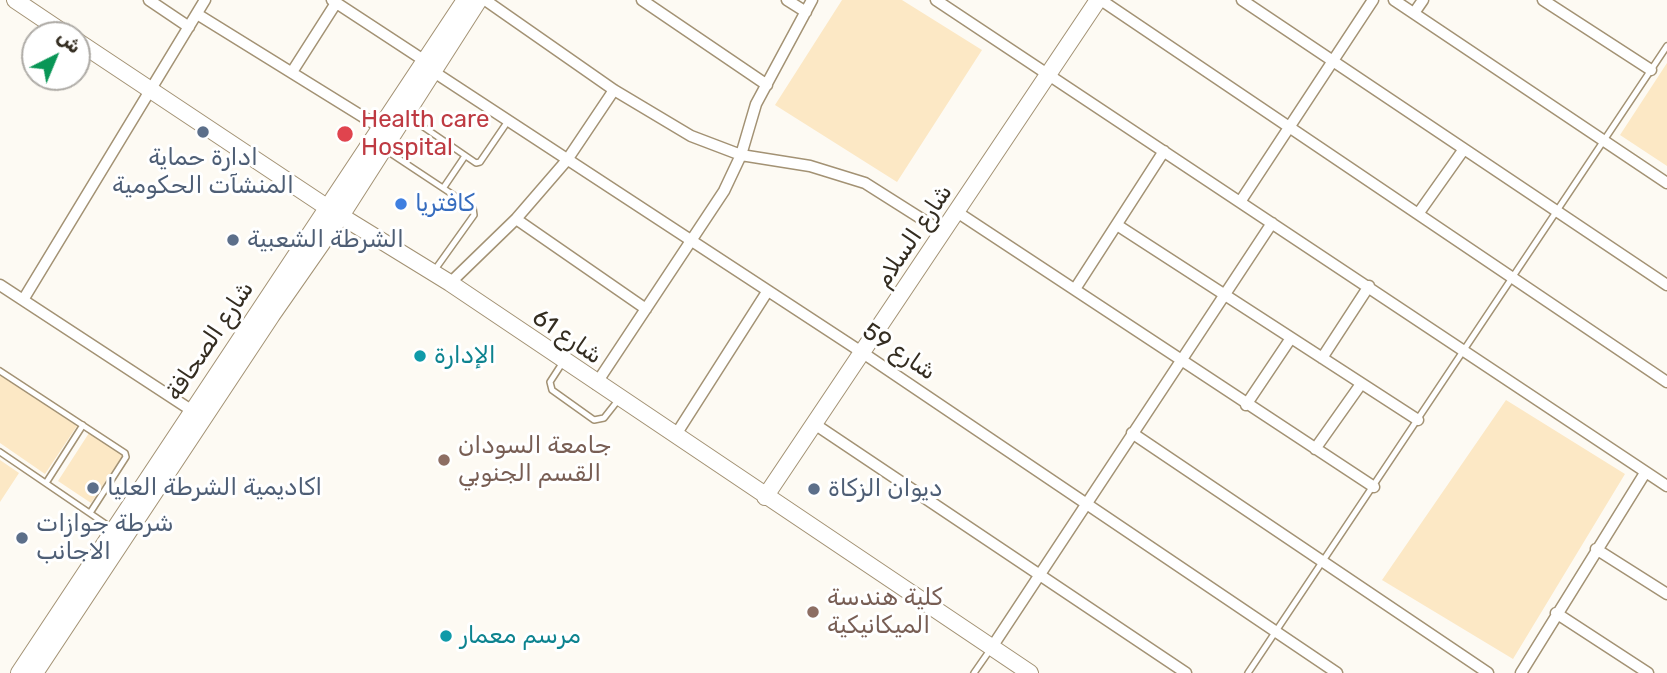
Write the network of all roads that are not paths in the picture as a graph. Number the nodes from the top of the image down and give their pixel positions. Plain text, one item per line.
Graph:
1 (15, 0) edge
2 (149, 0) edge
3 (205, 0) edge
4 (465, 0) edge
5 (479, 0) edge
6 (485, 0) edge
7 (787, 0) edge
8 (812, 0) edge
9 (936, 0) edge
10 (1100, 0) edge
11 (1242, 0) edge
12 (1373, 0) edge
13 (1394, 0) edge
14 (1423, 0) edge
15 (1543, 0) edge
16 (334, 1) edge
17 (646, 1) edge
18 (806, 12) junction
19 (1414, 13) junction
20 (197, 14) junction
21 (46, 21) edge
22 (189, 27) junction
23 (1667, 46) edge
24 (91, 50) edge
25 (1333, 60) junction
26 (430, 66) junction
27 (1651, 70) junction
28 (292, 72) junction
29 (1048, 75) junction
30 (766, 85) junction
31 (150, 90) junction
32 (614, 90) junction
33 (406, 115) junction
34 (508, 121) junction
35 (381, 128) junction
36 (1290, 128) junction
37 (1605, 140) junction
38 (384, 149) junction
39 (1464, 149) junction
40 (1164, 151) junction
41 (741, 155) junction
42 (465, 156) junction
43 (567, 160) junction
44 (1667, 183) edge
45 (444, 187) junction
46 (1240, 202) junction
47 (1557, 211) junction
48 (335, 212) junction
49 (957, 212) junction
50 (1418, 214) junction
51 (516, 219) junction
52 (1272, 223) junction
53 (1117, 225) junction
54 (944, 233) junction
55 (691, 242) junction
56 (433, 273) junction
57 (1513, 278) junction
58 (450, 283) junction
59 (0, 285) edge
60 (1667, 285) edge
61 (1369, 286) junction
62 (1074, 289) junction
63 (767, 292) junction
64 (1224, 294) junction
65 (23, 300) junction
66 (646, 309) junction
67 (1292, 338) junction
68 (1465, 350) junction
69 (863, 354) junction
70 (1322, 358) junction
71 (1180, 360) junction
72 (564, 362) junction
73 (0, 371) edge
74 (1667, 382) edge
75 (596, 384) junction
76 (1361, 384) junction
77 (620, 400) junction
78 (1247, 405) junction
79 (191, 410) junction
80 (1418, 420) junction
81 (83, 425) junction
82 (816, 425) junction
83 (1132, 433) junction
84 (675, 436) junction
85 (1315, 449) junction
86 (0, 452) edge
87 (1645, 473) junction
88 (46, 483) junction
89 (1667, 486) edge
90 (1374, 487) junction
91 (765, 496) junction
92 (1086, 503) junction
93 (90, 513) junction
94 (119, 533) junction
95 (1596, 549) junction
96 (1323, 563) junction
97 (1039, 574) junction
98 (1667, 594) edge
99 (1556, 613) junction
100 (1276, 632) junction
101 (992, 647) junction
102 (19, 673) edge
103 (35, 673) edge
104 (974, 673) edge
105 (1030, 673) edge
106 (1186, 673) edge
107 (1248, 673) edge
108 (1338, 673) edge
109 (1489, 673) edge
110 (1521, 673) edge
111 (1648, 673) edge

1 - 21 street
2 - 22 street
3 - 20 street
4 - 26 street, شارع الصحافة
5 - 26 street, شارع الصحافة
6 - 32 street
7 - 18 street
8 - 18 street
9 - 29 street
10 - 29 street, شارع السلام
10 - 36 street
11 - 25 street
12 - 25 street
13 - 19 street
14 - 19 street
15 - 27 street
16 - 26 street, شارع 59
16 - 28 street
17 - 30 street
18 - 30 street
19 - 37 street
20 - 22 street
20 - 28 street
22 - 31 street
23 - 27 lane
24 - 31 street, شارع 61
25 - 36 street
25 - 39 street
26 - 33 street, شارع الصحافة
26 - 34 street, شارع 59
26 - 35 street, شارع الصحافة
27 - 37 lane
28 - 35 street
29 - 40 street
29 - 49 street, شارع السلام
30 - 41 street
31 - 48 street, شارع 61
31 - 65 street
32 - 41 street
32 - 43 street
33 - 38 street, شارع الصحافة
33 - 42 lane
34 - 42 lane
34 - 43 street, شارع 59
35 - 48 street, شارع الصحافة
36 - 46 street
36 - 50 street
37 - 44 street
37 - 47 lane
38 - 45 lane
38 - 48 street, شارع الصحافة
39 - 47 street
39 - 50 street
40 - 46 street
40 - 53 street
41 - 54 street
41 - 55 street
42 - 45 lane
43 - 51 street
43 - 55 street, شارع 59
45 - 56 lane
46 - 52 street
47 - 57 lane
47 - 60 street
48 - 56 street, شارع 61
48 - 79 street, شارع الصحافة
48 - 94 street, شارع الصحافة
49 - 54 street, شارع السلام
49 - 62 street
50 - 57 street
51 - 58 street
51 - 66 street
52 - 61 street
52 - 64 street
53 - 62 street
53 - 64 street
54 - 69 street, شارع السلام
55 - 63 street, شارع 59
55 - 66 street
56 - 58 street, شارع 61
57 - 68 lane
57 - 74 street
58 - 72 street, شارع 61
59 - 65 street
61 - 68 street
61 - 70 street
62 - 71 street
63 - 69 street, شارع 59
63 - 84 street
64 - 67 street
64 - 71 street
65 - 79 street
66 - 75 street
67 - 70 street
67 - 78 street
68 - 80 lane
68 - 87 street
69 - 82 street, شارع السلام
69 - 92 street, شارع 59
70 - 76 street
71 - 78 street
71 - 83 street
72 - 75 street, شارع 61
72 - 77 lane
73 - 81 lane
75 - 77 street, شارع 61
76 - 80 street
76 - 85 street
77 - 84 street, شارع 61
78 - 85 street
79 - 94 street, شارع الصحافة
80 - 90 lane
81 - 88 lane
81 - 93 lane
82 - 91 street, شارع السلام
82 - 97 street
83 - 92 street
83 - 96 street
84 - 91 street, شارع 61
85 - 90 street
86 - 88 lane
87 - 89 street
87 - 95 street
88 - 93 lane
90 - 96 lane
91 - 101 street, شارع 61
92 - 97 street
92 - 100 street, شارع 59
93 - 94 lane
94 - 102 street, شارع الصحافة
94 - 103 street, شارع الصحافة
95 - 98 street
95 - 99 street
96 - 100 lane
96 - 109 street
97 - 101 street
97 - 106 street
99 - 110 street
99 - 111 street
100 - 107 lane
100 - 108 street, شارع 59
101 - 104 lane
101 - 105 street, شارع 61

